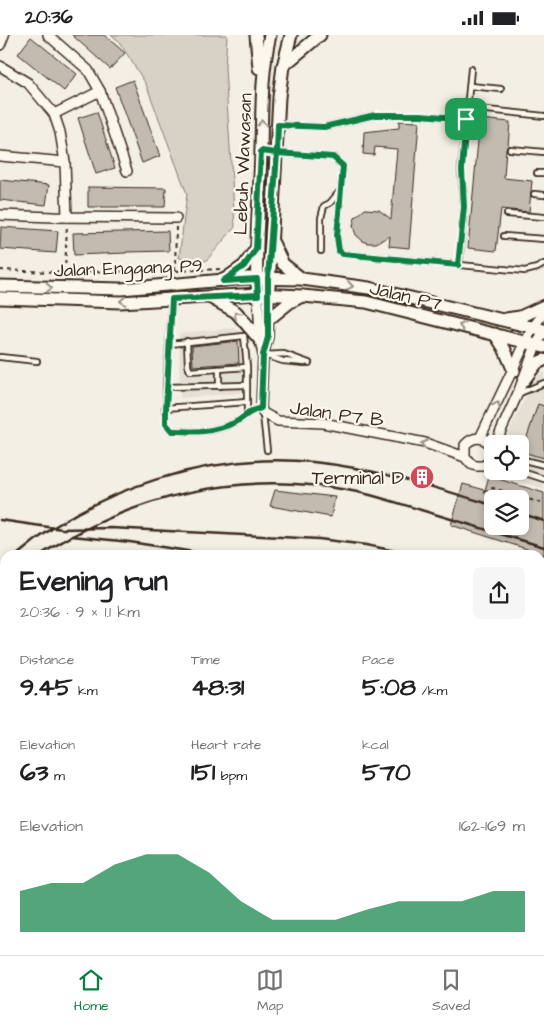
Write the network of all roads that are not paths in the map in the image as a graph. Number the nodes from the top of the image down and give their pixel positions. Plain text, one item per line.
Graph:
1 (4, 35) edge
2 (48, 35) edge
3 (256, 35) edge
4 (270, 35) edge
5 (291, 35) edge
6 (320, 35) edge
7 (0, 45) edge
8 (0, 66) edge
9 (283, 66) junction
10 (471, 69) dead end
11 (470, 86) junction
12 (501, 89) dead end
13 (100, 91) junction
14 (262, 95) junction
15 (468, 108) junction
16 (54, 114) junction
17 (544, 117) edge
18 (466, 119) junction
19 (278, 125) junction
20 (510, 149) dead end
21 (261, 151) junction
22 (544, 152) edge
23 (277, 153) junction
24 (0, 156) edge
25 (65, 162) junction
26 (127, 171) dead end
27 (537, 173) dead end
28 (544, 173) edge
29 (341, 190) junction
30 (534, 194) dead end
31 (544, 195) edge
32 (507, 214) dead end
33 (0, 215) edge
34 (67, 217) junction
35 (544, 217) edge
36 (176, 218) road end
37 (504, 236) dead end
38 (544, 239) edge
39 (271, 240) junction
40 (256, 249) junction
41 (321, 251) dead end
42 (544, 264) edge
43 (458, 265) junction
44 (263, 279) junction
45 (302, 279) junction
46 (223, 281) junction
47 (0, 286) edge
48 (263, 294) junction
49 (303, 296) junction
50 (208, 297) junction
51 (0, 298) edge
52 (172, 299) junction
53 (544, 306) edge
54 (544, 313) edge
55 (269, 319) junction
56 (499, 319) junction
57 (540, 330) edge
58 (495, 334) junction
59 (260, 340) junction
60 (187, 341) junction
61 (170, 344) junction
62 (535, 345) edge
63 (263, 355) junction
64 (0, 357) edge
65 (544, 360) edge
66 (37, 361) dead end
67 (247, 367) junction
68 (219, 369) junction
69 (514, 371) junction
70 (524, 380) junction
71 (544, 383) edge
72 (247, 385) junction
73 (219, 386) junction
74 (166, 387) junction
75 (518, 393) junction
76 (247, 402) junction
77 (166, 409) junction
78 (262, 411) junction
79 (247, 413) junction
80 (499, 435) edge
81 (480, 438) junction
82 (484, 440) edge
83 (268, 450) dead end
84 (465, 457) junction
85 (529, 461) edge
86 (544, 465) edge
87 (484, 466) edge
88 (529, 474) edge
89 (544, 479) edge

1 - 7 street
2 - 13 street
3 - 14 main road
4 - 14 main road, Lebuh Wawasan
5 - 9 main road, Lebuh Wawasan
6 - 9 main road
8 - 16 street
9 - 19 main road, Lebuh Wawasan
10 - 11 lane
11 - 12 lane
11 - 15 lane
13 - 16 street
13 - 26 street
21 -> 14 main road, Lebuh Wawasan
15 - 17 lane
15 - 18 lane
16 - 25 street
18 - 19 lane
18 - 43 lane
19 - 23 main road, Lebuh Wawasan
20 - 22 lane
21 - 23 lane
21 - 40 main road, Lebuh Wawasan
23 - 29 lane
23 - 39 main road, Lebuh Wawasan
24 - 25 street
25 - 34 street
27 - 28 lane
29 - 41 lane
29 - 43 lane
30 - 31 lane
32 - 35 lane
33 - 34 street
34 - 36 street
37 - 38 lane
39 - 44 main road, Lebuh Wawasan
39 - 45 main road
40 - 44 main road, Lebuh Wawasan
40 - 46 main road
42 - 43 lane
44 - 45 main road, Jalan Enggang P9
44 - 46 main road, Jalan Enggang P9
44 - 48 main road, Lebuh Wawasan
45 -> 56 main road, Jalan P7
47 -> 46 main road, Jalan Enggang P9
48 - 49 main road, Jalan P7
48 - 50 main road, Jalan P7
48 - 55 street
48 - 59 street
49 - 55 main road
58 -> 49 main road, Jalan P7
50 - 52 main road, Jalan Enggang P9
59 -> 50 main road
52 -> 51 main road, Jalan Enggang P9
52 - 61 lane
53 - 56 main road
54 - 57 street
55 - 63 street
56 - 57 main road, Jalan P7
57 - 62 street
58 - 62 main road, Jalan P7
58 - 69 main road
59 - 63 street
60 - 61 lane
60 - 67 lane
60 - 68 lane
61 - 74 lane
62 - 69 street
62 - 70 street
63 - 63 lane
63 - 78 street
64 - 66 lane
65 - 70 main road
67 - 68 lane
67 - 72 lane
68 - 73 lane
81 -> 69 street
70 - 75 street
71 - 75 lane
72 - 73 lane
72 - 76 lane
73 - 74 lane
74 - 77 lane
75 - 80 street
76 - 77 lane
76 - 79 lane
77 - 79 lane
78 - 79 lane
78 - 83 lane
84 -> 78 street, Jalan P7 B
81 - 82 street, Jalan P7 B
81 - 84 street
84 - 87 street, Jalan P7 B
85 - 86 lane
88 - 89 lane

